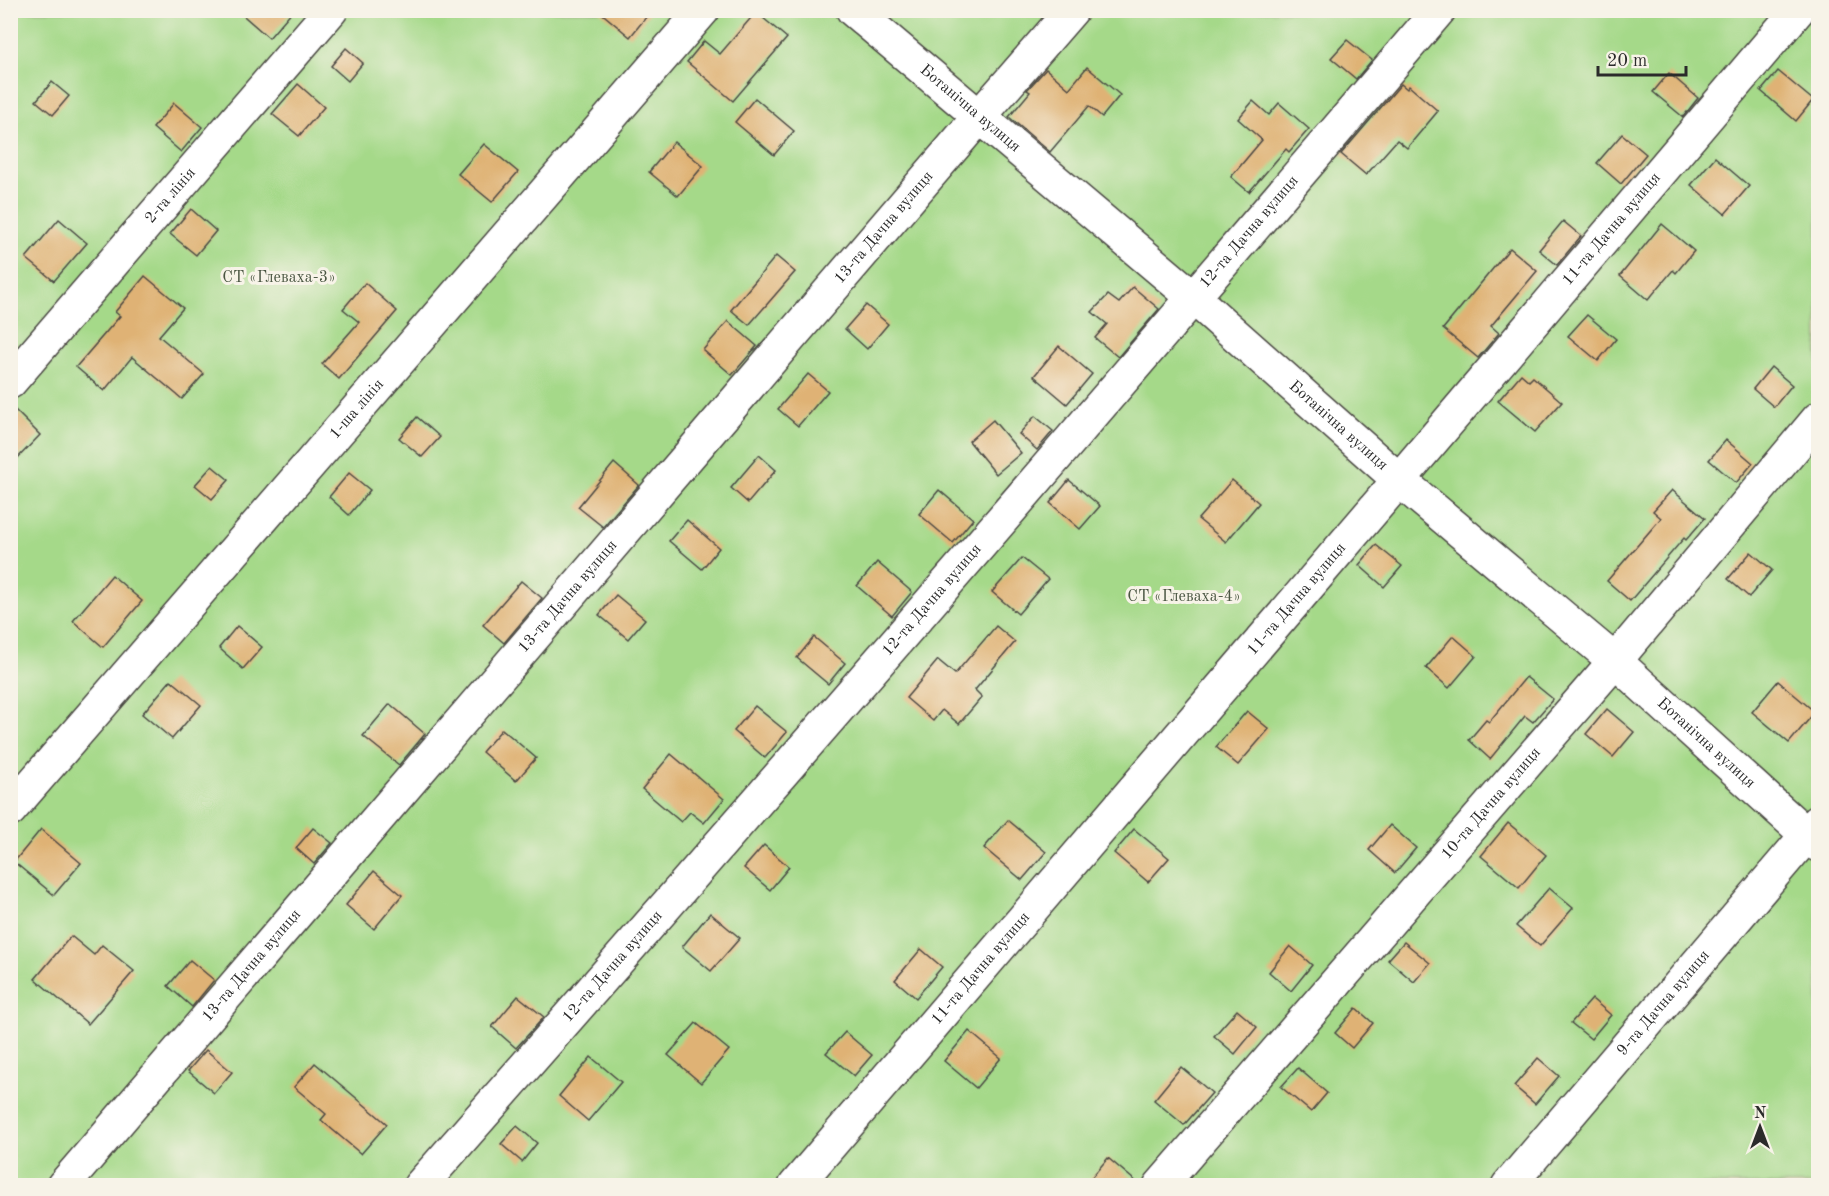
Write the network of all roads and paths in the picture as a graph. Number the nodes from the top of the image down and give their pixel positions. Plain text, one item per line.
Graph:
1 (331, 10) edge
2 (703, 10) edge
3 (853, 10) edge
4 (1072, 10) edge
5 (1439, 10) edge
6 (1798, 10) edge
7 (979, 117) junction
8 (1194, 298) junction
9 (10, 382) edge
10 (1818, 419) edge
11 (1399, 480) junction
12 (1615, 661) junction
13 (10, 810) edge
14 (1815, 834) edge
15 (63, 1185) edge
16 (420, 1185) edge
17 (795, 1185) edge
18 (1160, 1185) edge
19 (1508, 1185) edge

1 - 9 street, 2-га лінія
2 - 13 street, 1-ша лінія
3 - 7 street, Ботанічна вулиця
4 - 7 street, 13-та Дачна вулиця
5 - 8 street, 12-та Дачна вулиця
6 - 11 street, 11-та Дачна вулиця
7 - 8 street, Ботанічна вулиця
7 - 15 street, 13-та Дачна вулиця
8 - 11 street, Ботанічна вулиця
8 - 16 street, 12-та Дачна вулиця
10 - 12 street, 10-та Дачна вулиця
11 - 12 street, Ботанічна вулиця
11 - 17 street, 11-та Дачна вулиця
12 - 14 street, Ботанічна вулиця
12 - 18 street, 10-та Дачна вулиця
14 - 19 street, 9-та Дачна вулиця

